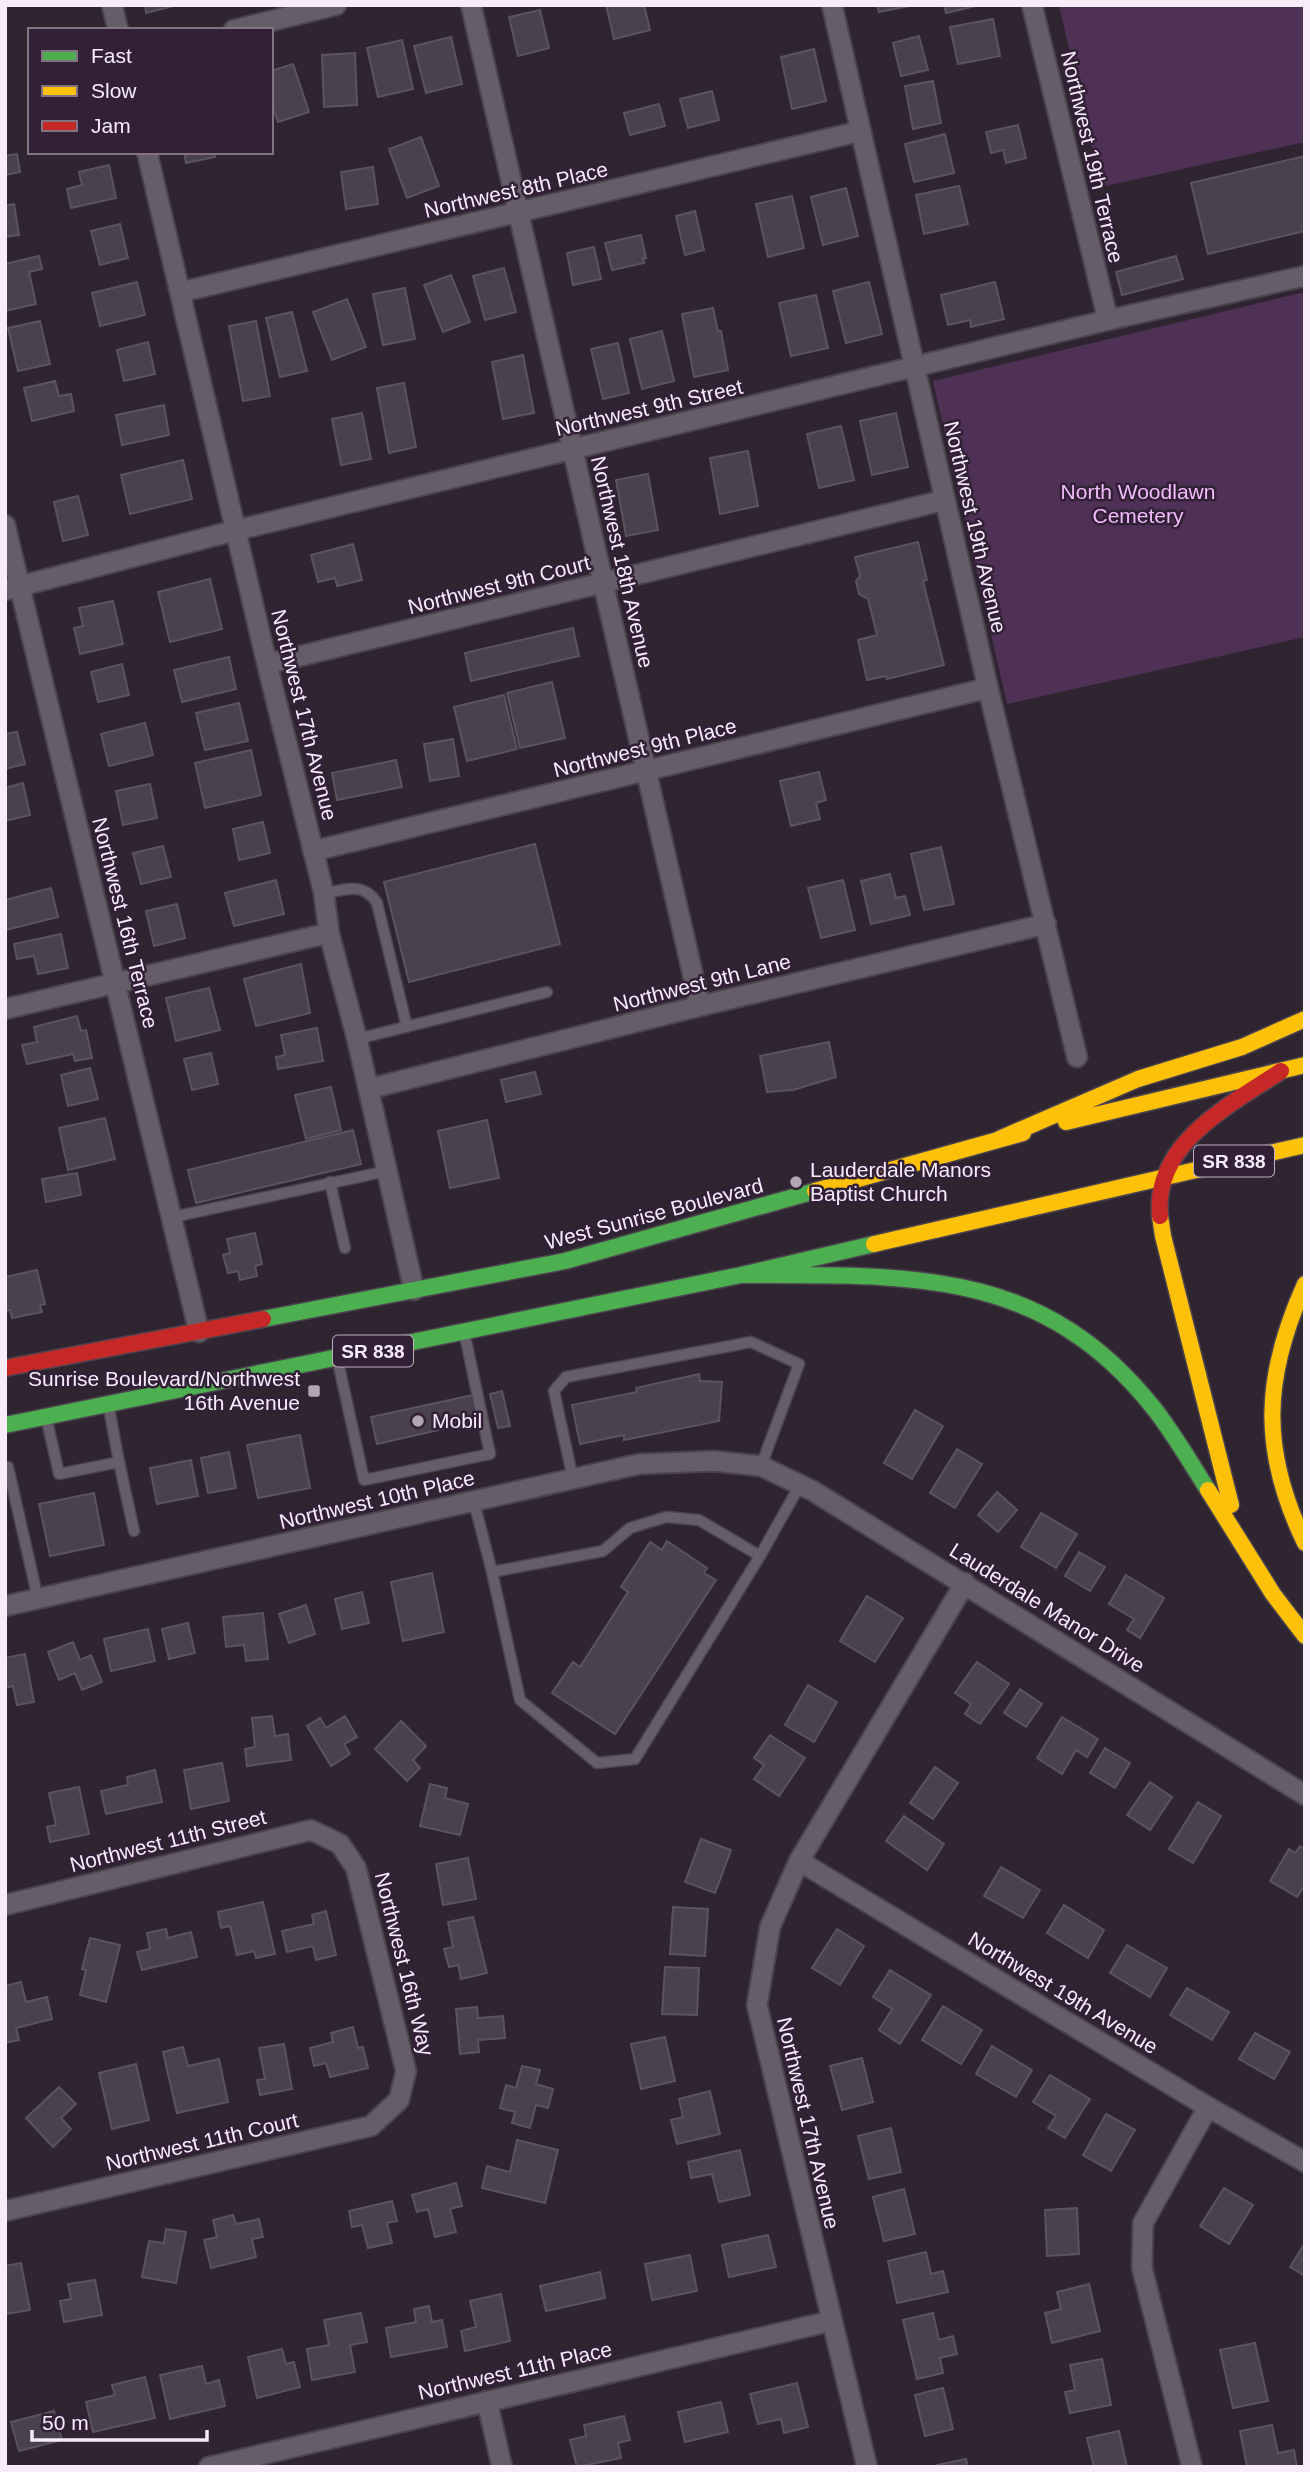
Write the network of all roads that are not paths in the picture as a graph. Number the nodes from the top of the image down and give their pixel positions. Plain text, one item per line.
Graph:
1 (112, 5) edge
2 (336, 5) edge
3 (471, 5) edge
4 (832, 5) edge
5 (1032, 5) edge
6 (118, 28) edge
7 (242, 28) edge
8 (862, 131) junction
9 (147, 154) edge
10 (520, 213) junction
11 (1305, 276) edge
12 (181, 292) junction
13 (1108, 320) junction
14 (915, 368) junction
15 (573, 449) junction
16 (945, 500) junction
17 (5, 525) edge
18 (237, 530) junction
19 (603, 583) junction
20 (12, 588) edge
21 (267, 664) junction
22 (988, 688) junction
23 (645, 772) junction
24 (313, 851) junction
25 (324, 894) junction
26 (1046, 923) junction
27 (329, 933) junction
28 (117, 983) junction
29 (547, 992) dead end
30 (700, 1006) junction
31 (5, 1009) edge
32 (1305, 1019) edge
33 (407, 1027) junction
34 (357, 1039) junction
35 (1077, 1058) dead end
36 (1305, 1065) edge
37 (1281, 1071) junction
38 (368, 1089) junction
39 (999, 1139) junction
40 (1305, 1145) edge
41 (388, 1171) junction
42 (1163, 1177) junction
43 (330, 1182) junction
44 (173, 1217) junction
45 (345, 1248) dead end
46 (741, 1275) junction
47 (1305, 1284) edge
48 (414, 1290) junction
49 (199, 1332) junction
50 (464, 1332) junction
51 (338, 1358) junction
52 (5, 1368) edge
53 (108, 1404) junction
54 (47, 1417) junction
55 (5, 1425) edge
56 (119, 1462) junction
57 (761, 1466) junction
58 (8, 1467) dead end
59 (573, 1479) junction
60 (800, 1485) junction
61 (474, 1502) junction
62 (134, 1531) dead end
63 (1305, 1543) edge
64 (1245, 1549) junction
65 (760, 1556) junction
66 (492, 1572) junction
67 (965, 1583) junction
68 (38, 1599) junction
69 (5, 1606) edge
70 (1305, 1636) edge
71 (1305, 1795) edge
72 (340, 1844) joint
73 (799, 1861) junction
74 (5, 1905) edge
75 (399, 2100) joint
76 (1208, 2107) junction
77 (1305, 2162) edge
78 (5, 2211) edge
79 (831, 2321) junction
80 (487, 2401) junction
81 (209, 2467) edge
82 (502, 2467) edge
83 (867, 2467) edge
84 (1192, 2467) edge

1 - 6 street
2 - 7 street
3 - 10 street, Northwest 18th Avenue
4 - 8 street, Northwest 19th Avenue
5 - 13 street, Northwest 19th Terrace
8 - 10 street, Northwest 8th Place
8 - 14 street, Northwest 19th Avenue
9 - 12 street, Northwest 17th Avenue
10 - 12 street, Northwest 8th Place
10 - 15 street, Northwest 18th Avenue
11 - 13 street, Northwest 9th Street
12 - 18 street, Northwest 17th Avenue
13 - 14 street, Northwest 9th Street
14 - 15 street, Northwest 9th Street
14 - 16 street, Northwest 19th Avenue
15 - 18 street, Northwest 9th Street
15 - 19 street, Northwest 18th Avenue
16 - 19 street, Northwest 9th Court
16 - 22 street, Northwest 19th Avenue
17 - 20 street, Northwest 16th Terrace
18 - 20 street, Northwest 9th Street
18 - 21 street, Northwest 17th Avenue
19 - 21 street, Northwest 9th Court
19 - 23 street, Northwest 18th Avenue
20 - 28 street, Northwest 16th Terrace
21 - 24 street, Northwest 17th Avenue
22 - 23 street, Northwest 9th Place
22 - 26 street, Northwest 19th Avenue
23 - 24 street, Northwest 9th Place
23 - 30 street, Northwest 18th Avenue
24 - 25 street, Northwest 17th Avenue
25 - 27 street, Northwest 17th Avenue
25 - 33 lane
26 - 30 street, Northwest 9th Lane
26 - 35 street, Northwest 19th Avenue
27 - 28 street
27 - 34 street, Northwest 17th Avenue
28 - 31 street
28 - 44 street, Northwest 16th Terrace
29 - 33 lane
30 - 38 street, Northwest 9th Lane
32 - 39 main road
33 - 34 lane
34 - 38 street, Northwest 17th Avenue
36 - 37 main road, West Sunrise Boulevard / SR 838
37 - 39 main road, West Sunrise Boulevard / SR 838
37 - 42 main road
38 - 41 street, Northwest 17th Avenue
39 - 48 main road, West Sunrise Boulevard / SR 838
40 - 42 main road, SR 838
41 - 43 lane
41 - 48 street, Northwest 17th Avenue
42 - 46 main road, SR 838
42 - 64 main road
43 - 44 lane
43 - 45 lane
44 - 49 street, Northwest 16th Terrace
46 - 50 main road, SR 838
46 - 64 main road
47 - 63 main road
48 - 49 main road, West Sunrise Boulevard / SR 838
49 - 52 main road, West Sunrise Boulevard / SR 838
50 - 51 main road, SR 838
50 - 51 lane
51 - 53 main road, SR 838
53 - 54 main road, SR 838
53 - 56 lane
54 - 55 main road, SR 838
54 - 56 lane
56 - 62 lane
57 - 59 street, Northwest 10th Place
57 - 59 lane
57 - 60 street, Lauderdale Manor Drive
58 - 68 lane
59 - 61 street, Northwest 10th Place
60 - 65 lane
60 - 67 street, Lauderdale Manor Drive
61 - 66 lane
61 - 68 street, Northwest 10th Place
64 - 70 main road
65 - 66 lane
65 - 66 lane
67 - 71 street, Lauderdale Manor Drive
67 - 73 street, Northwest 17th Avenue
68 - 69 street, Northwest 10th Place
72 - 74 street, Northwest 11th Street
72 - 75 street, Northwest 16th Way
73 - 76 street, Northwest 19th Avenue
73 - 79 street, Northwest 17th Avenue
75 - 78 street, Northwest 11th Court
76 - 77 street, Northwest 19th Avenue
76 - 84 street
79 - 80 street, Northwest 11th Place
79 - 83 street, Northwest 17th Avenue
80 - 81 street, Northwest 11th Place
80 - 82 street

